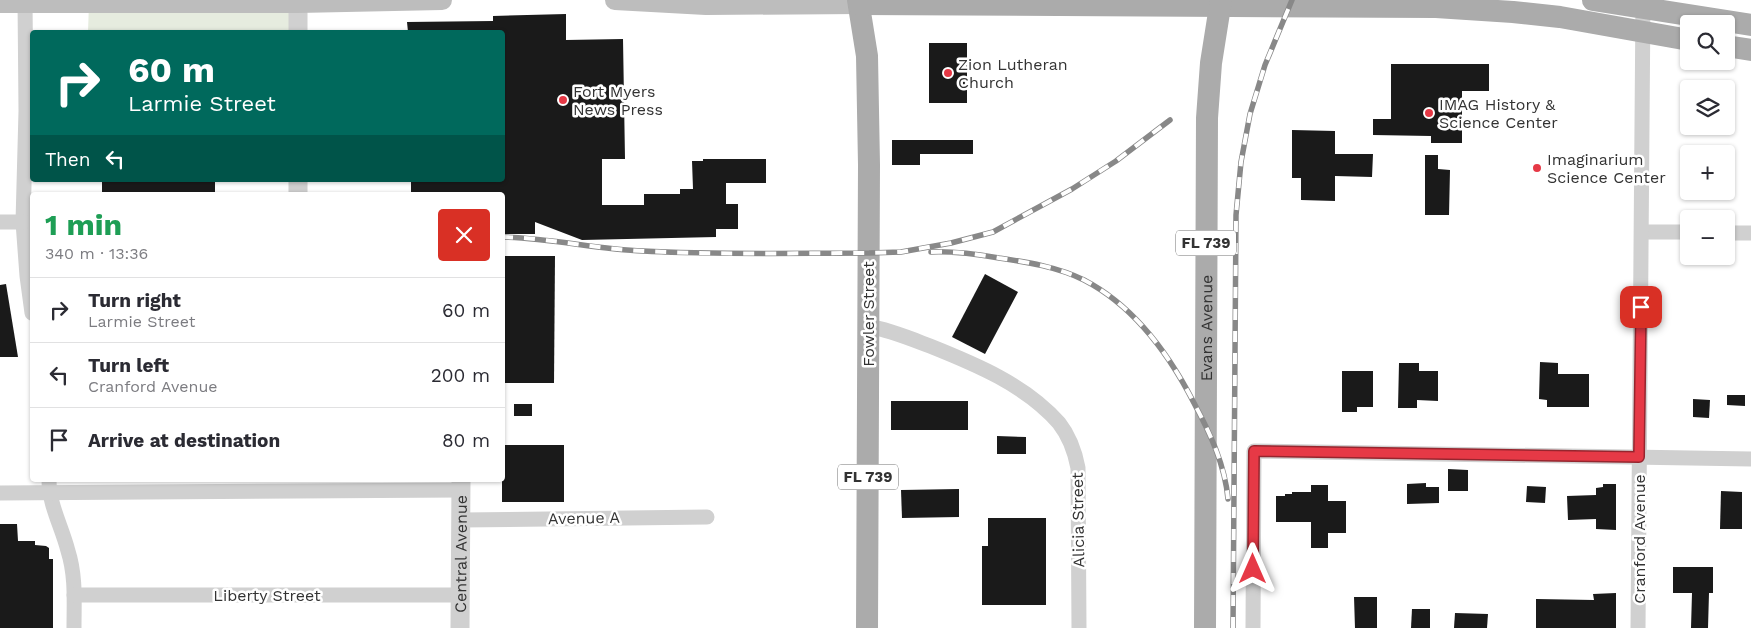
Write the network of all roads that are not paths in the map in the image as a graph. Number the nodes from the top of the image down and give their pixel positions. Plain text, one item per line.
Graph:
1 (430, 0) edge
2 (615, 0) edge
3 (1593, 0) edge
4 (26, 1) edge
5 (298, 1) edge
6 (651, 1) edge
7 (0, 2) edge
8 (858, 2) edge
9 (1221, 3) edge
10 (1643, 4) edge
11 (1751, 25) edge
12 (298, 30) edge
13 (1644, 32) junction
14 (1680, 38) edge
15 (1735, 47) edge
16 (1751, 50) edge
17 (29, 111) edge
18 (0, 222) edge
19 (23, 222) junction
20 (1642, 232) junction
21 (1680, 232) edge
22 (1735, 233) edge
23 (1751, 233) edge
24 (30, 298) edge
25 (868, 326) junction
26 (1639, 457) junction
27 (1751, 459) edge
28 (461, 485) edge
29 (49, 487) edge
30 (0, 493) edge
31 (706, 517) dead end
32 (461, 520) junction
33 (74, 595) junction
34 (459, 596) junction
35 (74, 628) edge
36 (460, 628) edge
37 (867, 628) edge
38 (1079, 628) edge
39 (1205, 628) edge
40 (1253, 628) edge
41 (1638, 628) edge

1 - 5 main road
2 - 6 main road
3 - 10 main road
4 - 5 main road
4 - 7 main road
4 - 17 street
5 - 12 street
6 - 8 main road
8 - 9 main road
8 - 25 main road, Fowler Street / FL 739
9 - 13 main road
9 - 39 main road, Evans Avenue / FL 739
10 - 11 main road
10 - 13 street, Cranford Avenue
13 - 14 main road
13 - 20 street, Cranford Avenue
15 - 16 main road
17 - 19 street
18 - 19 street
19 - 24 street
20 - 21 street
20 - 26 street, Cranford Avenue
22 - 23 street
25 - 37 main road, Fowler Street / FL 739
25 - 38 street, Alicia Street
26 - 27 street
26 - 40 street
26 - 41 street, Cranford Avenue
28 - 29 street
28 - 32 street, Central Avenue
29 - 30 street
29 - 33 street
31 - 32 street, Avenue A
32 - 34 street, Central Avenue
33 - 34 street, Liberty Street
33 - 35 street
34 - 36 street, Central Avenue

